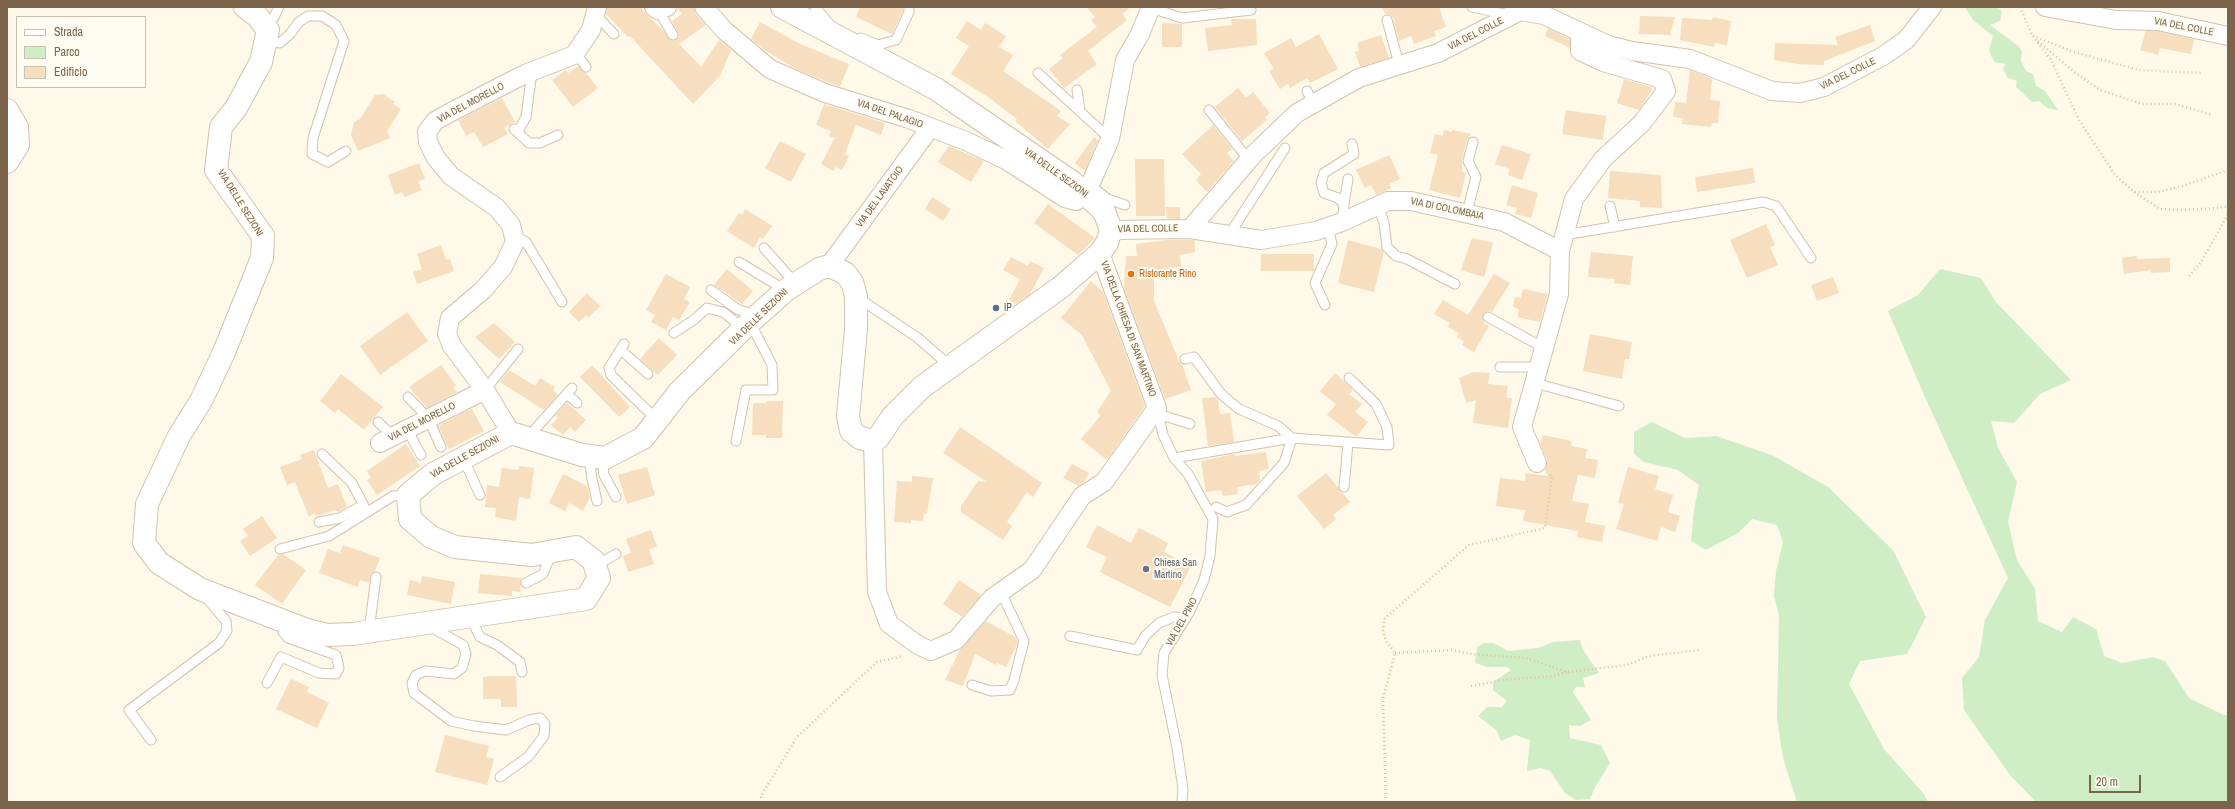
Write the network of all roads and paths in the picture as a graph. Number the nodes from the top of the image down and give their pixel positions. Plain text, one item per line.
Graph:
1 (245, 7) edge
2 (279, 7) edge
3 (704, 7) edge
4 (784, 7) edge
5 (815, 7) edge
6 (909, 7) edge
7 (1472, 7) edge
8 (1932, 7) edge
9 (2020, 7) edge
10 (2045, 7) edge
11 (660, 8) edge
12 (1151, 8) edge
13 (596, 10) edge
14 (1251, 10) dead end
15 (1510, 16) junction
16 (1387, 20) dead end
17 (1580, 32) junction
18 (265, 34) junction
19 (614, 34) dead end
20 (673, 35) dead end
21 (2032, 35) junction
22 (836, 36) junction
23 (2228, 36) edge
24 (1399, 64) junction
25 (532, 72) junction
26 (1038, 73) dead end
27 (2201, 73) dead end
28 (1077, 90) dead end
29 (7, 110) edge
30 (1209, 110) dead end
31 (1080, 111) junction
32 (2212, 115) dead end
33 (930, 128) junction
34 (12, 132) edge
35 (558, 135) dead end
36 (1110, 139) junction
37 (1473, 142) dead end
38 (1352, 144) dead end
39 (1285, 148) dead end
40 (346, 151) dead end
41 (1249, 160) junction
42 (7, 162) edge
43 (2228, 170) edge
44 (1348, 179) dead end
45 (1088, 190) junction
46 (2134, 192) junction
47 (1344, 204) junction
48 (1125, 205) dead end
49 (1378, 205) junction
50 (1610, 206) dead end
51 (2228, 206) edge
52 (1467, 212) junction
53 (2228, 214) edge
54 (1335, 225) junction
55 (1615, 227) junction
56 (1190, 229) junction
57 (1111, 230) junction
58 (513, 234) junction
59 (1229, 235) junction
60 (1562, 243) junction
61 (764, 248) dead end
62 (1100, 253) junction
63 (1811, 258) dead end
64 (739, 262) dead end
65 (829, 266) junction
66 (2189, 276) dead end
67 (1455, 284) dead end
68 (790, 287) junction
69 (711, 290) dead end
70 (856, 296) junction
71 (562, 302) dead end
72 (1325, 305) dead end
73 (1488, 317) dead end
74 (750, 323) junction
75 (674, 333) dead end
76 (1544, 348) junction
77 (518, 349) dead end
78 (1185, 359) dead end
79 (952, 367) junction
80 (1500, 367) dead end
81 (648, 374) dead end
82 (1537, 375) junction
83 (1349, 378) dead end
84 (485, 390) junction
85 (408, 397) dead end
86 (578, 403) dead end
87 (1619, 406) dead end
88 (1157, 411) junction
89 (428, 418) junction
90 (657, 420) junction
91 (378, 422) dead end
92 (1190, 424) dead end
93 (393, 436) junction
94 (519, 436) junction
95 (1292, 438) junction
96 (736, 441) dead end
97 (873, 441) junction
98 (1348, 443) junction
99 (441, 447) dead end
100 (322, 454) dead end
101 (421, 454) dead end
102 (463, 457) junction
103 (596, 457) junction
104 (1174, 458) junction
105 (1537, 463) joint
106 (1344, 487) dead end
107 (408, 495) junction
108 (480, 495) dead end
109 (616, 497) dead end
110 (597, 501) dead end
111 (1216, 507) dead end
112 (365, 508) junction
113 (319, 522) dead end
114 (280, 549) dead end
115 (552, 552) junction
116 (616, 554) dead end
117 (595, 566) junction
118 (376, 577) dead end
119 (526, 583) dead end
120 (200, 589) junction
121 (1001, 592) junction
122 (470, 616) junction
123 (1186, 618) junction
124 (438, 619) junction
125 (285, 621) junction
126 (369, 631) junction
127 (1070, 636) dead end
128 (1699, 650) dead end
129 (931, 651) junction
130 (1395, 653) junction
131 (522, 672) dead end
132 (1567, 672) junction
133 (268, 683) dead end
134 (972, 685) dead end
135 (1471, 686) dead end
136 (151, 740) dead end
137 (500, 778) dead end
138 (760, 802) edge
139 (1182, 802) edge
140 (1386, 802) edge

1 - 18 street
2 - 18 lane
3 - 33 street, VIA DEL PALAGIO
4 - 22 street, VIA DELLE SEZIONI
5 - 22 lane
6 - 22 lane
7 - 15 lane
8 - 17 street, VIA DEL COLLE
9 - 21 path
10 - 23 street, VIA DEL COLLE
11 - 20 lane
12 - 14 lane
12 - 36 street
13 - 19 lane
13 - 25 street, VIA DEL MORELLO
15 - 17 street, VIA DEL COLLE
15 - 24 street, VIA DEL COLLE
16 - 24 lane
17 - 60 street
18 - 40 lane
18 - 120 street, VIA DELLE SEZIONI
21 - 27 path
21 - 32 path
21 - 46 path
22 - 45 street, VIA DELLE SEZIONI
24 - 41 street, VIA DEL COLLE
25 - 35 lane
25 - 58 street, VIA DEL MORELLO
26 - 31 lane
28 - 31 lane
29 - 34 street
30 - 41 lane
31 - 36 lane
33 - 45 street, VIA DEL PALAGIO
33 - 65 street, VIA DEL LAVATOIO
34 - 42 street
36 - 45 street
37 - 52 lane
38 - 47 lane
39 - 59 lane
41 - 56 street, VIA DEL COLLE
43 - 46 path
44 - 47 lane
45 - 48 lane
45 - 57 street, VIA DELLE SEZIONI
46 - 51 path
47 - 54 lane
49 - 52 street, VIA DI COLOMBAIA
49 - 54 street, VIA DI COLOMBAIA
49 - 67 lane
50 - 55 lane
52 - 60 street, VIA DI COLOMBAIA
53 - 66 path
54 - 59 street, VIA DI COLOMBAIA
54 - 72 lane
55 - 60 lane
55 - 63 lane
56 - 57 street, VIA DEL COLLE
56 - 59 street, VIA DI COLOMBAIA
57 - 62 street
58 - 71 lane
58 - 84 street
60 - 76 street
61 - 68 lane
62 - 79 street
62 - 88 street, VIA DELLA CHIESA DI SAN MARTINO
64 - 68 lane
65 - 68 street, VIA DELLE SEZIONI
65 - 70 street
68 - 74 street, VIA DELLE SEZIONI
69 - 74 lane
70 - 79 lane
70 - 97 street
73 - 76 lane
74 - 75 lane
74 - 90 street, VIA DELLE SEZIONI
74 - 96 lane
76 - 82 street
77 - 84 lane
78 - 95 lane
79 - 97 street
80 - 82 lane
81 - 90 lane
82 - 87 lane
82 - 105 street
83 - 98 lane
84 - 89 street, VIA DEL MORELLO
84 - 94 street
85 - 89 lane
86 - 94 lane
88 - 92 lane
88 - 104 lane, VIA DEL PINO
88 - 121 street, VIA DELLA CHIESA DI SAN MARTINO
89 - 93 street, VIA DEL MORELLO
89 - 99 lane
90 - 103 street, VIA DELLE SEZIONI
91 - 93 lane
93 - 101 lane
94 - 102 street, VIA DELLE SEZIONI
94 - 103 street
95 - 98 lane
95 - 104 lane
95 - 111 lane
97 - 129 street
98 - 106 lane
100 - 112 lane
102 - 107 street, VIA DELLE SEZIONI
102 - 108 lane
103 - 109 lane
103 - 110 lane
104 - 123 lane, VIA DEL PINO
105 - 130 path
107 - 112 lane
107 - 115 street
112 - 113 lane
112 - 114 lane
115 - 117 street
115 - 119 lane
116 - 117 lane
117 - 122 street, VIA DELLE SEZIONI
118 - 126 lane
120 - 125 street, VIA DELLE SEZIONI
120 - 136 lane
121 - 129 street, VIA DELLA CHIESA DI SAN MARTINO
121 - 134 lane
122 - 124 street, VIA DELLE SEZIONI
122 - 131 lane
123 - 127 lane
123 - 139 lane, VIA DEL PINO
124 - 126 street, VIA DELLE SEZIONI
124 - 137 lane
125 - 126 street, VIA DELLE SEZIONI
125 - 133 lane
128 - 132 path
129 - 138 path
130 - 132 path
130 - 140 path
132 - 135 path

